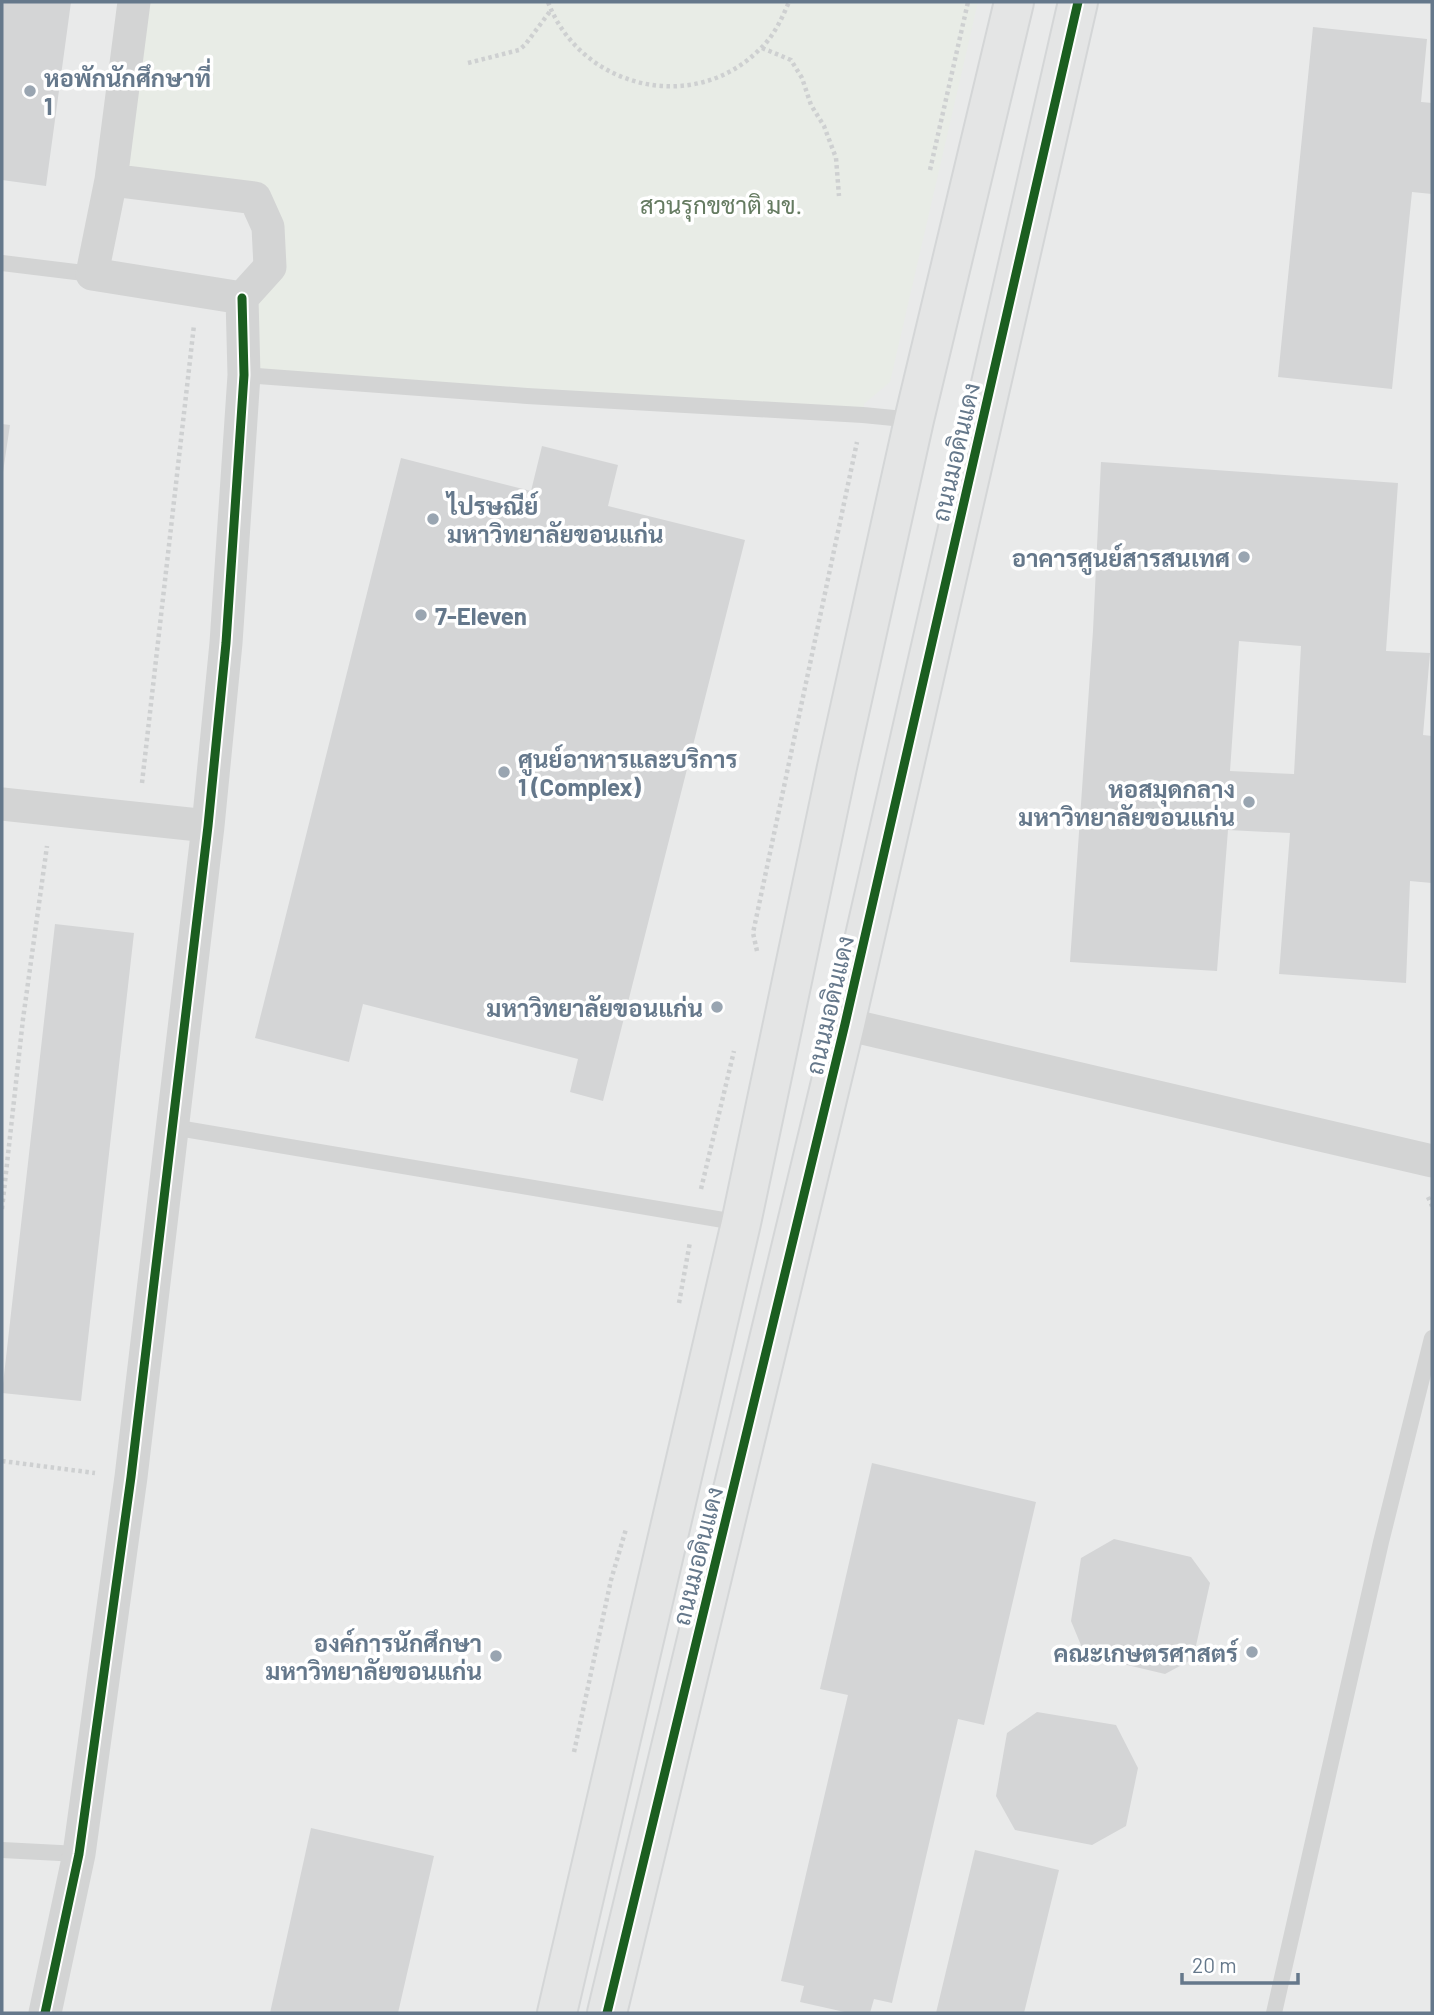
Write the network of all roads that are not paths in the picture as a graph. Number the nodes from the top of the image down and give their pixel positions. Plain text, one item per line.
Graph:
1 (134, 2) edge
2 (1014, 2) edge
3 (1077, 2) edge
4 (111, 180) junction
5 (2, 262) edge
6 (92, 274) junction
7 (242, 298) junction
8 (244, 375) junction
9 (914, 420) junction
10 (2, 804) edge
11 (208, 826) junction
12 (845, 1024) junction
13 (172, 1127) junction
14 (1432, 1161) edge
15 (741, 1223) junction
16 (1432, 1338) edge
17 (653, 1600) junction
18 (703, 1614) junction
19 (2, 1850) edge
20 (79, 1854) junction
21 (45, 2013) edge
22 (557, 2013) edge
23 (607, 2013) edge
24 (1274, 2013) edge

1 - 4 street
2 - 9 street, ถนนมอดินแดง
3 - 12 street, ถนนมอดินแดง
4 - 6 street
4 - 7 street
5 - 6 lane
6 - 7 street
7 - 8 street
8 - 9 lane
8 - 11 street
9 - 15 street, ถนนมอดินแดง
10 - 11 street
11 - 13 street
12 - 14 street
12 - 18 street, ถนนมอดินแดง
13 - 15 lane
13 - 20 street
15 - 17 street, ถนนมอดินแดง
16 - 24 lane
17 - 18 street
17 - 22 street, ถนนมอดินแดง
18 - 23 street, ถนนมอดินแดง
19 - 20 lane
20 - 21 street

